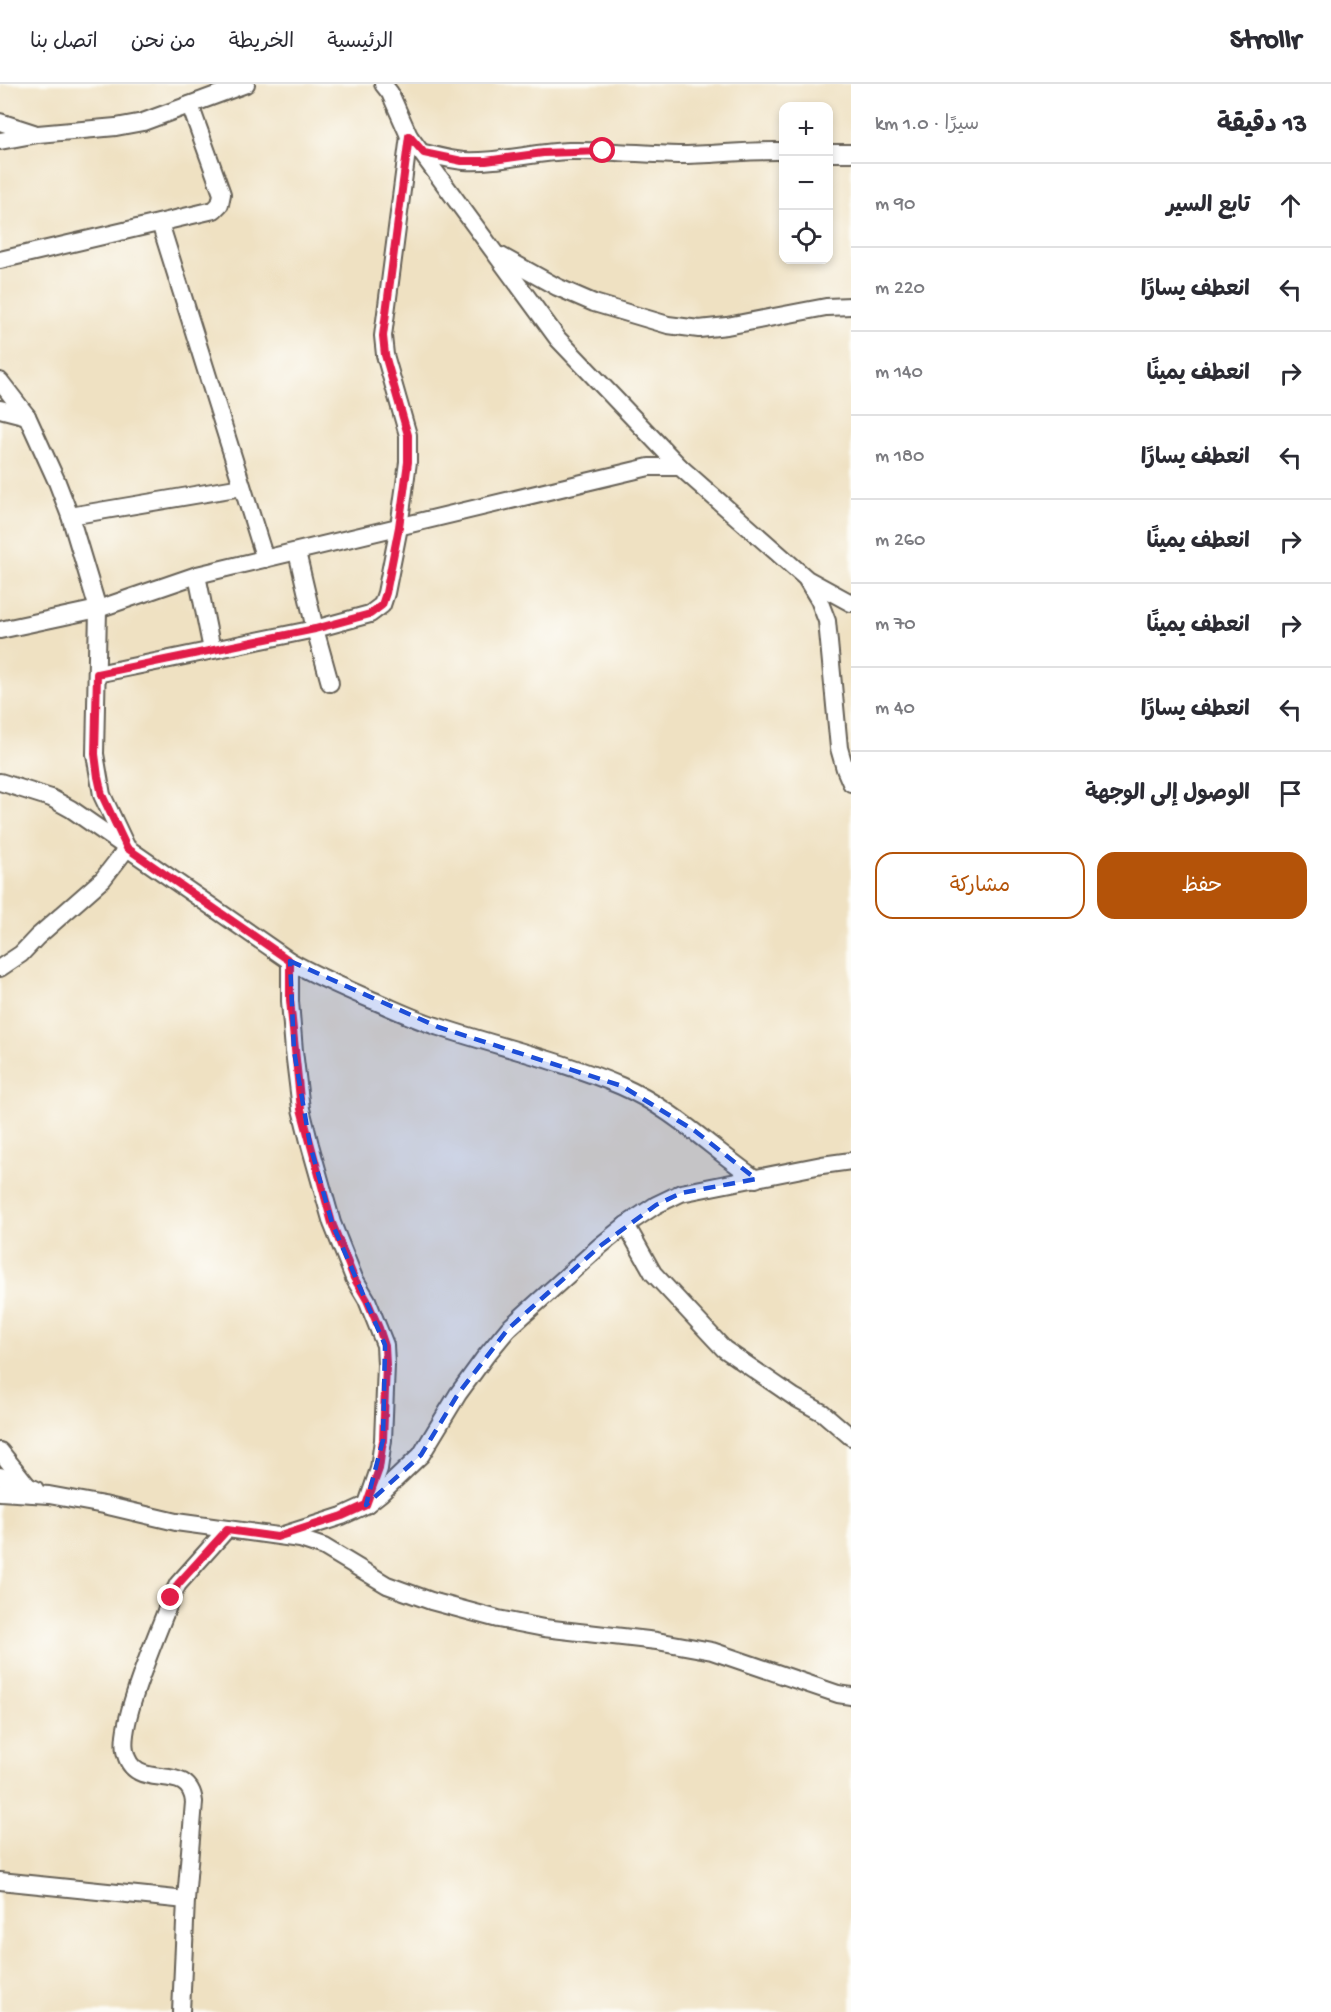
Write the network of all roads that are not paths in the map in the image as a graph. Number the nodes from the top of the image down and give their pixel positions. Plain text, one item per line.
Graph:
1 (246, 84) edge
2 (383, 84) edge
3 (190, 105) junction
4 (0, 122) edge
5 (38, 134) junction
6 (409, 136) junction
7 (0, 141) edge
8 (779, 151) edge
9 (424, 153) junction
10 (833, 153) edge
11 (851, 153) edge
12 (160, 223) junction
13 (495, 253) junction
14 (0, 260) edge
15 (851, 306) edge
16 (0, 381) edge
17 (0, 409) edge
18 (27, 416) junction
19 (680, 467) junction
20 (242, 487) junction
21 (70, 516) junction
22 (399, 527) junction
23 (297, 552) junction
24 (265, 559) junction
25 (197, 575) junction
26 (807, 579) junction
27 (851, 603) edge
28 (98, 609) junction
29 (315, 629) junction
30 (0, 630) edge
31 (212, 650) junction
32 (97, 674) junction
33 (330, 683) dead end
34 (0, 782) edge
35 (851, 783) edge
36 (127, 848) junction
37 (290, 961) junction
38 (0, 968) edge
39 (851, 1161) edge
40 (756, 1179) junction
41 (626, 1225) junction
42 (851, 1437) edge
43 (0, 1450) edge
44 (0, 1476) edge
45 (27, 1485) junction
46 (0, 1492) edge
47 (49, 1496) junction
48 (366, 1505) junction
49 (227, 1530) junction
50 (277, 1537) junction
51 (851, 1696) edge
52 (0, 1881) edge
53 (186, 1900) junction
54 (181, 2012) edge

1 - 3 street
2 - 6 street
3 - 5 street
3 - 12 street
4 - 5 street
5 - 7 street
6 - 9 street
6 - 22 street
8 - 9 street
9 - 13 street
10 - 11 street
12 - 14 street
12 - 20 street
13 - 15 street
13 - 19 street
16 - 18 street
17 - 18 street
18 - 21 street
19 - 22 street
19 - 26 street
20 - 21 street
20 - 24 street
21 - 28 street
22 - 23 street
22 - 29 street
23 - 24 street
23 - 29 street
24 - 25 street
25 - 28 street
25 - 31 street
26 - 27 street
26 - 35 street
28 - 30 street
28 - 32 street
29 - 31 street
29 - 33 street
31 - 32 street
32 - 36 street
34 - 36 street
36 - 37 street
36 - 38 street
37 - 40 street
37 - 48 street
39 - 40 street
40 - 41 street
41 - 42 street
41 - 48 street
43 - 45 street
44 - 45 street
45 - 47 street
46 - 47 street
47 - 49 street
48 - 50 street
49 - 50 street
49 - 53 street
50 - 51 street
52 - 53 street
53 - 54 street

